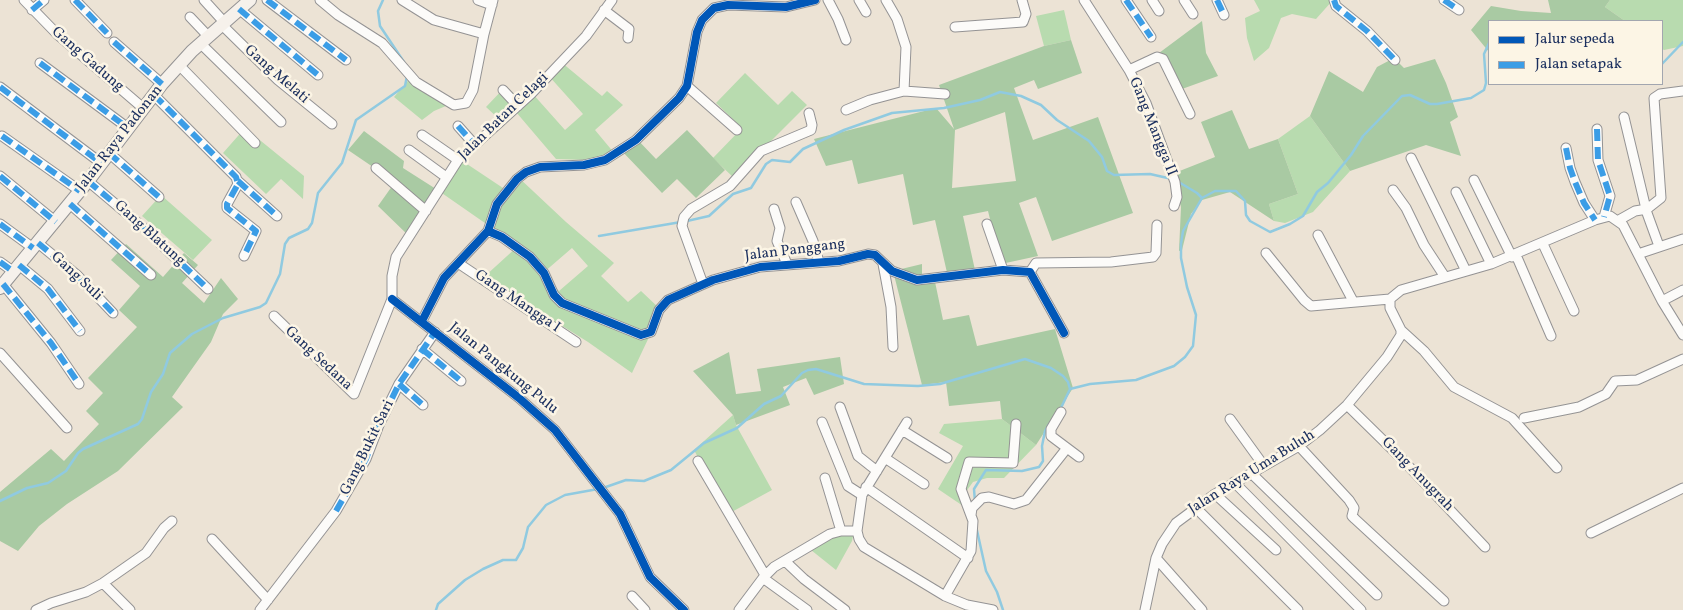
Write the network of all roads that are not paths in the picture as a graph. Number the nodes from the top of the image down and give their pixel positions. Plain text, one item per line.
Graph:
1 (24, 0) edge
2 (44, 0) edge
3 (75, 0) edge
4 (204, 0) edge
5 (267, 0) edge
6 (320, 0) edge
7 (402, 0) edge
8 (478, 0) edge
9 (612, 0) edge
10 (815, 0) edge
11 (828, 0) edge
12 (860, 0) edge
13 (886, 0) edge
14 (1022, 0) edge
15 (1084, 0) edge
16 (1126, 0) edge
17 (1152, 0) edge
18 (1184, 0) edge
19 (1218, 0) edge
20 (1334, 0) edge
21 (1444, 0) edge
22 (492, 2) edge
23 (245, 3) edge
24 (758, 3) edge
25 (32, 10) junction
26 (604, 10) junction
27 (1159, 10) dead end
28 (1459, 10) dead end
29 (866, 12) dead end
30 (1193, 14) dead end
31 (1224, 15) dead end
32 (190, 17) dead end
33 (223, 23) junction
34 (955, 26) dead end
35 (107, 33) dead end
36 (484, 34) junction
37 (1150, 37) dead end
38 (628, 38) dead end
39 (204, 40) junction
40 (846, 40) dead end
41 (114, 42) dead end
42 (346, 60) dead end
43 (1395, 60) dead end
44 (40, 63) dead end
45 (179, 65) junction
46 (1129, 70) junction
47 (318, 75) dead end
48 (162, 84) junction
49 (687, 86) junction
50 (0, 87) edge
51 (503, 90) dead end
52 (904, 91) junction
53 (1683, 91) edge
54 (944, 94) dead end
55 (154, 95) junction
56 (518, 106) junction
57 (143, 108) junction
58 (846, 110) dead end
59 (809, 113) dead end
60 (1190, 114) dead end
61 (1624, 116) dead end
62 (281, 122) dead end
63 (332, 124) dead end
64 (458, 126) dead end
65 (128, 128) junction
66 (1596, 129) dead end
67 (737, 130) dead end
68 (422, 135) dead end
69 (2, 136) dead end
70 (255, 143) dead end
71 (474, 144) junction
72 (1566, 148) dead end
73 (409, 150) dead end
74 (105, 158) junction
75 (1412, 158) dead end
76 (458, 160) junction
77 (376, 168) dead end
78 (0, 176) edge
79 (446, 177) junction
80 (1474, 180) dead end
81 (88, 181) junction
82 (238, 182) junction
83 (1393, 190) dead end
84 (80, 191) junction
85 (1456, 192) dead end
86 (159, 197) dead end
87 (796, 202) dead end
88 (70, 204) junction
89 (1174, 206) dead end
90 (774, 209) dead end
91 (1646, 209) junction
92 (426, 211) junction
93 (276, 216) dead end
94 (1604, 217) junction
95 (1594, 220) junction
96 (1619, 220) junction
97 (56, 222) junction
98 (0, 224) edge
99 (987, 224) dead end
100 (1157, 225) dead end
101 (488, 231) junction
102 (1318, 235) dead end
103 (1683, 239) edge
104 (1543, 244) junction
105 (36, 245) junction
106 (1659, 246) junction
107 (1266, 253) dead end
108 (1638, 254) junction
109 (244, 256) dead end
110 (1514, 256) junction
111 (0, 262) edge
112 (458, 262) junction
113 (819, 262) junction
114 (787, 264) junction
115 (883, 264) junction
116 (1491, 264) junction
117 (16, 269) junction
118 (1003, 270) junction
119 (1466, 271) junction
120 (1030, 272) junction
121 (151, 275) dead end
122 (1444, 277) junction
123 (703, 284) junction
124 (2, 286) edge
125 (208, 288) dead end
126 (1683, 290) edge
127 (392, 299) junction
128 (1390, 299) junction
129 (1352, 301) junction
130 (1662, 301) junction
131 (1574, 311) dead end
132 (113, 314) dead end
133 (274, 316) dead end
134 (422, 321) junction
135 (1401, 330) junction
136 (80, 331) dead end
137 (435, 332) junction
138 (1064, 333) dead end
139 (1683, 335) edge
140 (1551, 336) dead end
141 (576, 342) dead end
142 (892, 347) dead end
143 (422, 350) junction
144 (0, 354) edge
145 (1683, 359) edge
146 (461, 381) dead end
147 (78, 384) dead end
148 (399, 384) junction
149 (423, 405) dead end
150 (1347, 405) junction
151 (840, 407) dead end
152 (1061, 412) dead end
153 (1524, 418) dead end
154 (1230, 419) dead end
155 (822, 422) dead end
156 (1016, 424) dead end
157 (67, 428) dead end
158 (1299, 446) junction
159 (1067, 448) junction
160 (1079, 457) dead end
161 (885, 458) junction
162 (947, 458) dead end
163 (698, 461) dead end
164 (1264, 466) junction
165 (1556, 468) dead end
166 (877, 471) junction
167 (1251, 474) junction
168 (825, 478) dead end
169 (1234, 482) junction
170 (924, 484) dead end
171 (1683, 488) edge
172 (864, 491) junction
173 (1215, 494) junction
174 (1195, 508) junction
175 (971, 515) junction
176 (172, 521) dead end
177 (841, 531) junction
178 (857, 531) junction
179 (1591, 533) dead end
180 (212, 539) dead end
181 (1485, 547) dead end
182 (1276, 550) dead end
183 (968, 558) junction
184 (1156, 558) junction
185 (785, 561) junction
186 (764, 576) junction
187 (103, 583) junction
188 (1377, 595) dead end
189 (632, 596) dead end
190 (945, 596) junction
191 (268, 600) junction
192 (1444, 601) dead end
193 (743, 608) edge
194 (36, 610) edge
195 (130, 610) edge
196 (260, 610) edge
197 (645, 610) edge
198 (684, 610) edge
199 (806, 610) edge
200 (845, 610) edge
201 (992, 610) edge
202 (1145, 610) edge
203 (1202, 610) edge
204 (1298, 610) edge
205 (1361, 610) edge

1 - 25 street, Gang Gadung
2 - 25 street
3 - 35 street
4 - 33 street, Gang Melati
5 - 42 street
6 - 36 street
7 - 36 street
8 - 22 street
9 - 26 street, Jalan Batan Celagi
10 - 24 street
11 - 40 street
12 - 29 street
13 - 52 street
14 - 34 street
15 - 46 street, Gang Mangga II
16 - 37 street
17 - 27 street
18 - 30 street
19 - 31 street
20 - 43 street
21 - 28 street
22 - 36 street
23 - 33 main road, Jalan Raya Padonan
23 - 47 street
24 - 49 street
25 - 57 street, Gang Gadung
26 - 38 street
26 - 56 street, Jalan Batan Celagi
32 - 39 street
33 - 39 main road, Jalan Raya Padonan
33 - 63 street, Gang Melati
39 - 45 main road, Jalan Raya Padonan
39 - 62 street
41 - 48 street
44 - 65 street
45 - 48 main road, Jalan Raya Padonan
45 - 70 street
46 - 60 street
46 - 89 street, Gang Mangga II
48 - 55 main road, Jalan Raya Padonan
49 - 67 street
49 - 101 street
50 - 74 street
51 - 56 street
52 - 54 street
52 - 58 street
53 - 91 street
55 - 57 main road, Jalan Raya Padonan
55 - 82 street
56 - 71 street, Jalan Batan Celagi
57 - 65 main road, Jalan Raya Padonan
59 - 123 street
61 - 91 street
64 - 71 street
65 - 74 main road, Jalan Raya Padonan
66 - 94 street
68 - 76 street
69 - 84 street
71 - 76 street, Jalan Batan Celagi
72 - 95 street
73 - 79 street
74 - 81 main road, Jalan Raya Padonan
74 - 86 street
75 - 119 street
76 - 79 street, Jalan Batan Celagi
77 - 92 street
78 - 97 street
79 - 92 street, Jalan Batan Celagi
80 - 110 street
81 - 84 main road, Jalan Raya Padonan
81 - 125 street, Gang Blatung
82 - 93 street
82 - 109 street
83 - 122 street
84 - 88 main road, Jalan Raya Padonan
85 - 116 street
87 - 113 street
88 - 97 main road, Jalan Raya Padonan
88 - 121 street
90 - 114 street
91 - 96 street
91 - 106 street
92 - 127 street, Jalan Batan Celagi
94 - 95 street
94 - 96 street
95 - 104 street
96 - 108 street
97 - 105 main road, Jalan Raya Padonan
98 - 105 street, Gang Suli
99 - 118 street
100 - 120 street
101 - 112 street
101 - 123 street, Jalan Panggang
102 - 129 street
103 - 106 street
104 - 110 street
104 - 131 street
105 - 117 main road, Jalan Raya Padonan
105 - 132 street, Gang Suli
106 - 108 street
107 - 129 street
108 - 130 street
110 - 116 street
110 - 140 street
111 - 117 street
112 - 134 street
112 - 141 street, Gang Mangga I
113 - 114 street, Jalan Panggang
113 - 115 street, Jalan Panggang
114 - 123 street, Jalan Panggang
115 - 118 street, Jalan Panggang
115 - 142 street
116 - 119 street
117 - 124 main road, Jalan Raya Padonan
117 - 136 street
118 - 120 street, Jalan Panggang
119 - 122 street
120 - 138 street
122 - 128 street
124 - 147 street
126 - 130 street
127 - 133 street, Gang Sedana
127 - 134 street, Jalan Pangkung Pulu
128 - 129 street
128 - 135 street
130 - 139 street
134 - 137 street, Jalan Pangkung Pulu
135 - 150 street, Jalan Raya Uma Buluh
135 - 165 street
137 - 143 street, Gang Bukit Sari
137 - 198 street, Jalan Pangkung Pulu
143 - 146 street
143 - 148 street, Gang Bukit Sari
144 - 157 street
145 - 153 street
148 - 149 street
148 - 191 street, Gang Bukit Sari
150 - 158 street, Jalan Raya Uma Buluh
150 - 181 street, Gang Anugrah
151 - 166 street
152 - 159 street
154 - 164 street
155 - 172 street
156 - 175 street
158 - 164 street, Jalan Raya Uma Buluh
158 - 192 street
159 - 160 street
159 - 175 street
161 - 162 street
161 - 166 street
161 - 170 street
163 - 186 street
164 - 167 street, Jalan Raya Uma Buluh
166 - 172 street
167 - 169 street, Jalan Raya Uma Buluh
167 - 188 street
168 - 177 street
169 - 173 street, Jalan Raya Uma Buluh
169 - 205 street
171 - 179 street
172 - 178 street
172 - 183 street
173 - 174 street, Jalan Raya Uma Buluh
173 - 182 street
174 - 184 street, Jalan Raya Uma Buluh
174 - 204 street
175 - 183 street
176 - 187 street
177 - 178 street
177 - 185 street
178 - 190 street
180 - 191 street
183 - 190 street
184 - 202 street, Jalan Raya Uma Buluh
184 - 203 street
185 - 186 street
185 - 200 street
186 - 193 street
186 - 199 street
187 - 194 street
187 - 195 street
189 - 197 street
190 - 201 street
191 - 196 street, Gang Bukit Sari

